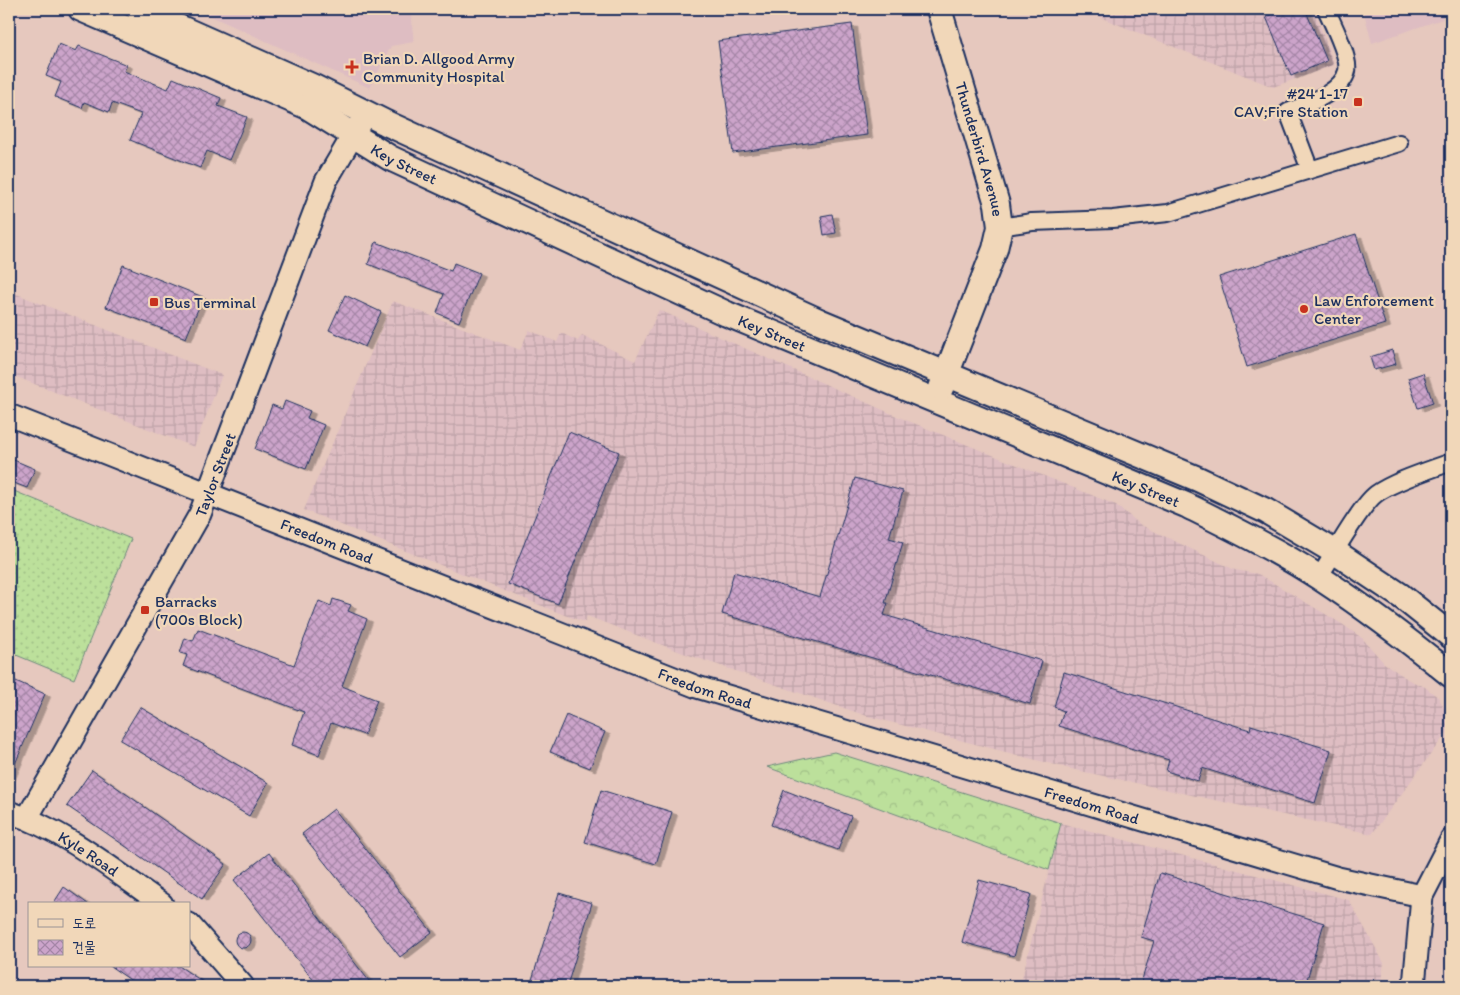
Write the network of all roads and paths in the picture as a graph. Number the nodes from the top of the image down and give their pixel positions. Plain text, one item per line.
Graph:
1 (81, 9) edge
2 (138, 9) edge
3 (939, 9) edge
4 (1326, 9) edge
5 (366, 113) junction
6 (353, 135) junction
7 (1399, 143) dead end
8 (1310, 170) junction
9 (1000, 227) junction
10 (947, 374) junction
11 (936, 401) junction
12 (9, 415) edge
13 (1451, 462) edge
14 (207, 494) junction
15 (1335, 552) junction
16 (1319, 578) junction
17 (1451, 636) edge
18 (1451, 675) edge
19 (18, 815) edge
20 (1451, 840) edge
21 (1422, 896) junction
22 (159, 902) edge
23 (190, 925) edge
24 (243, 986) edge
25 (1414, 986) edge

1 - 6 main road, Key Street
2 - 5 main road, Key Street
3 - 9 main road, Thunderbird Avenue
4 - 8 street
5 - 6 street, Taylor Street
5 - 10 main road, Key Street
6 - 11 main road, Key Street
6 - 14 street, Taylor Street
7 - 8 street
8 - 9 street
9 - 10 main road, Thunderbird Avenue
10 - 11 main road, Thunderbird Avenue
10 - 15 main road, Key Street
11 - 16 main road, Key Street
12 - 14 street, Freedom Road
13 - 15 street
14 - 19 street, Taylor Street
14 - 21 street, Freedom Road
15 - 16 street
15 - 17 main road, Key Street
16 - 18 main road, Key Street
19 - 22 street, Kyle Road
20 - 21 street
21 - 25 street
23 - 24 street

